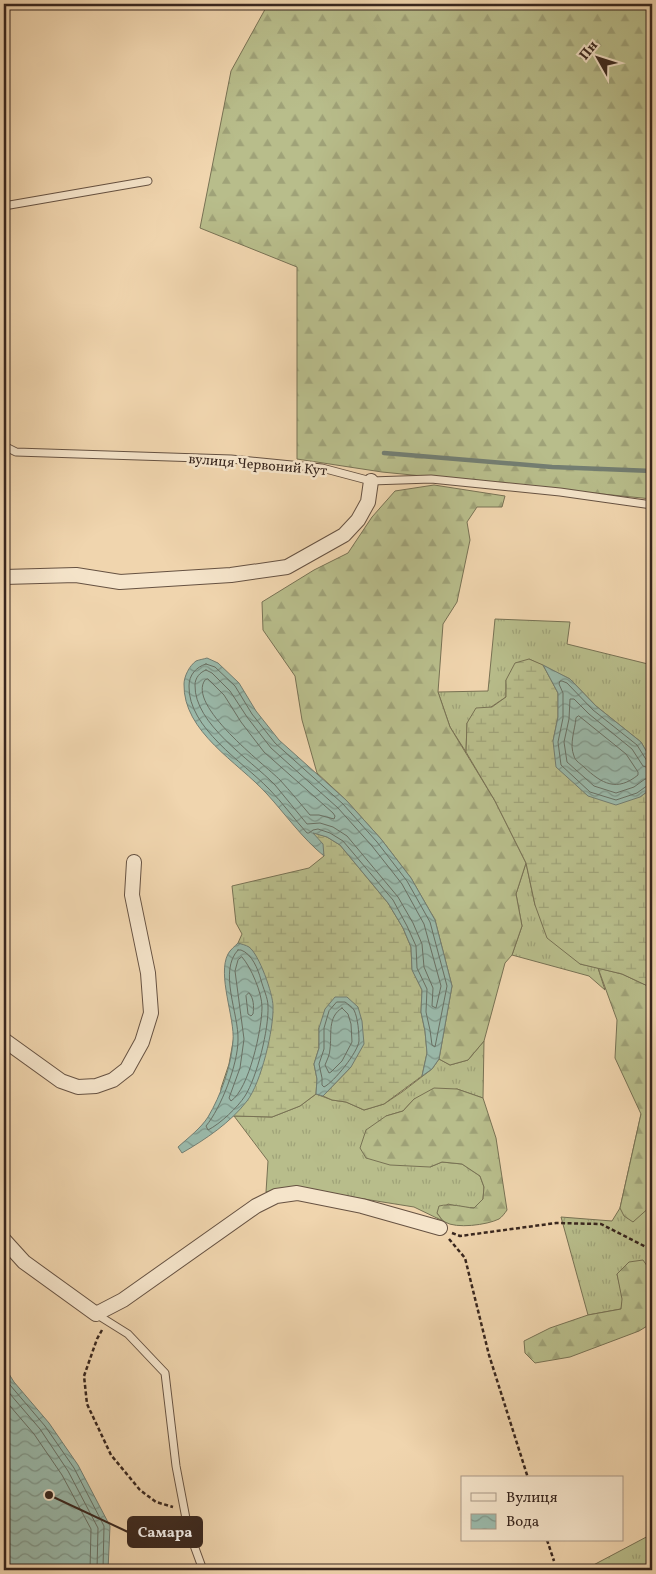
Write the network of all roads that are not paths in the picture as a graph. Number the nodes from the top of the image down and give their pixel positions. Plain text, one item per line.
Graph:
1 (148, 182) dead end
2 (4, 206) edge
3 (4, 446) edge
4 (371, 481) junction
5 (652, 505) edge
6 (4, 577) edge
7 (134, 862) dead end
8 (4, 1040) edge
9 (440, 1228) road end
10 (4, 1240) edge
11 (101, 1318) junction
12 (203, 1570) edge

1 - 2 lane
3 - 4 lane, вулиця Червоний Кут
4 - 5 lane, вулиця Червоний Кут
4 - 6 street
7 - 8 street
9 - 11 street
10 - 11 street
11 - 12 lane

